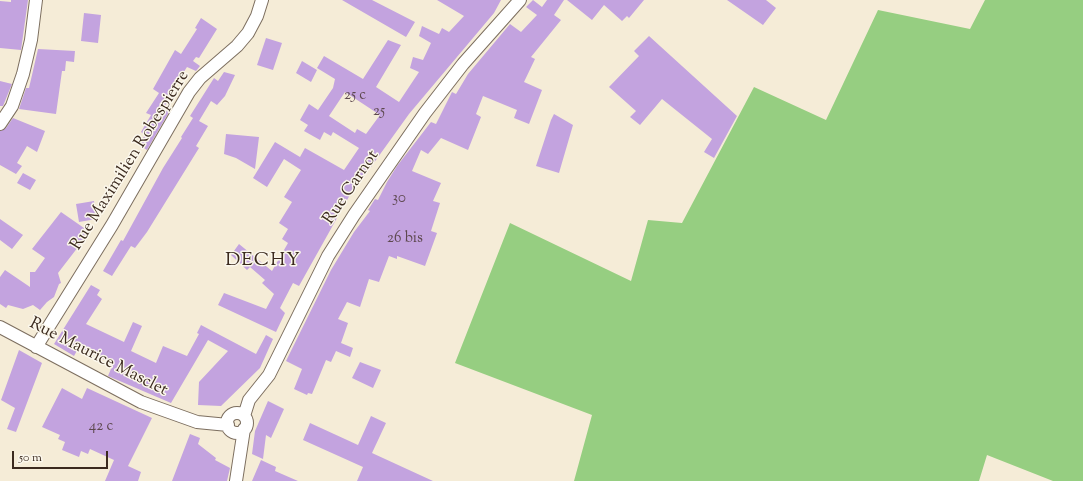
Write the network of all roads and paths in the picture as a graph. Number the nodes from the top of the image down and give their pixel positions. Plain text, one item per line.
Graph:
1 (36, 0) edge
2 (262, 0) edge
3 (520, 0) edge
4 (0, 124) edge
5 (0, 327) edge
6 (36, 347) junction
7 (244, 416) junction
8 (228, 424) junction
9 (244, 429) junction
10 (236, 481) edge

1 - 4 street
2 - 6 street, Rue Maximilien Robespierre
3 - 7 street, Rue Carnot
5 - 6 street, Rue Maurice Masclet
6 - 8 street, Rue Maurice Masclet
7 - 8 street
7 - 9 street
8 - 9 street
9 - 10 street

